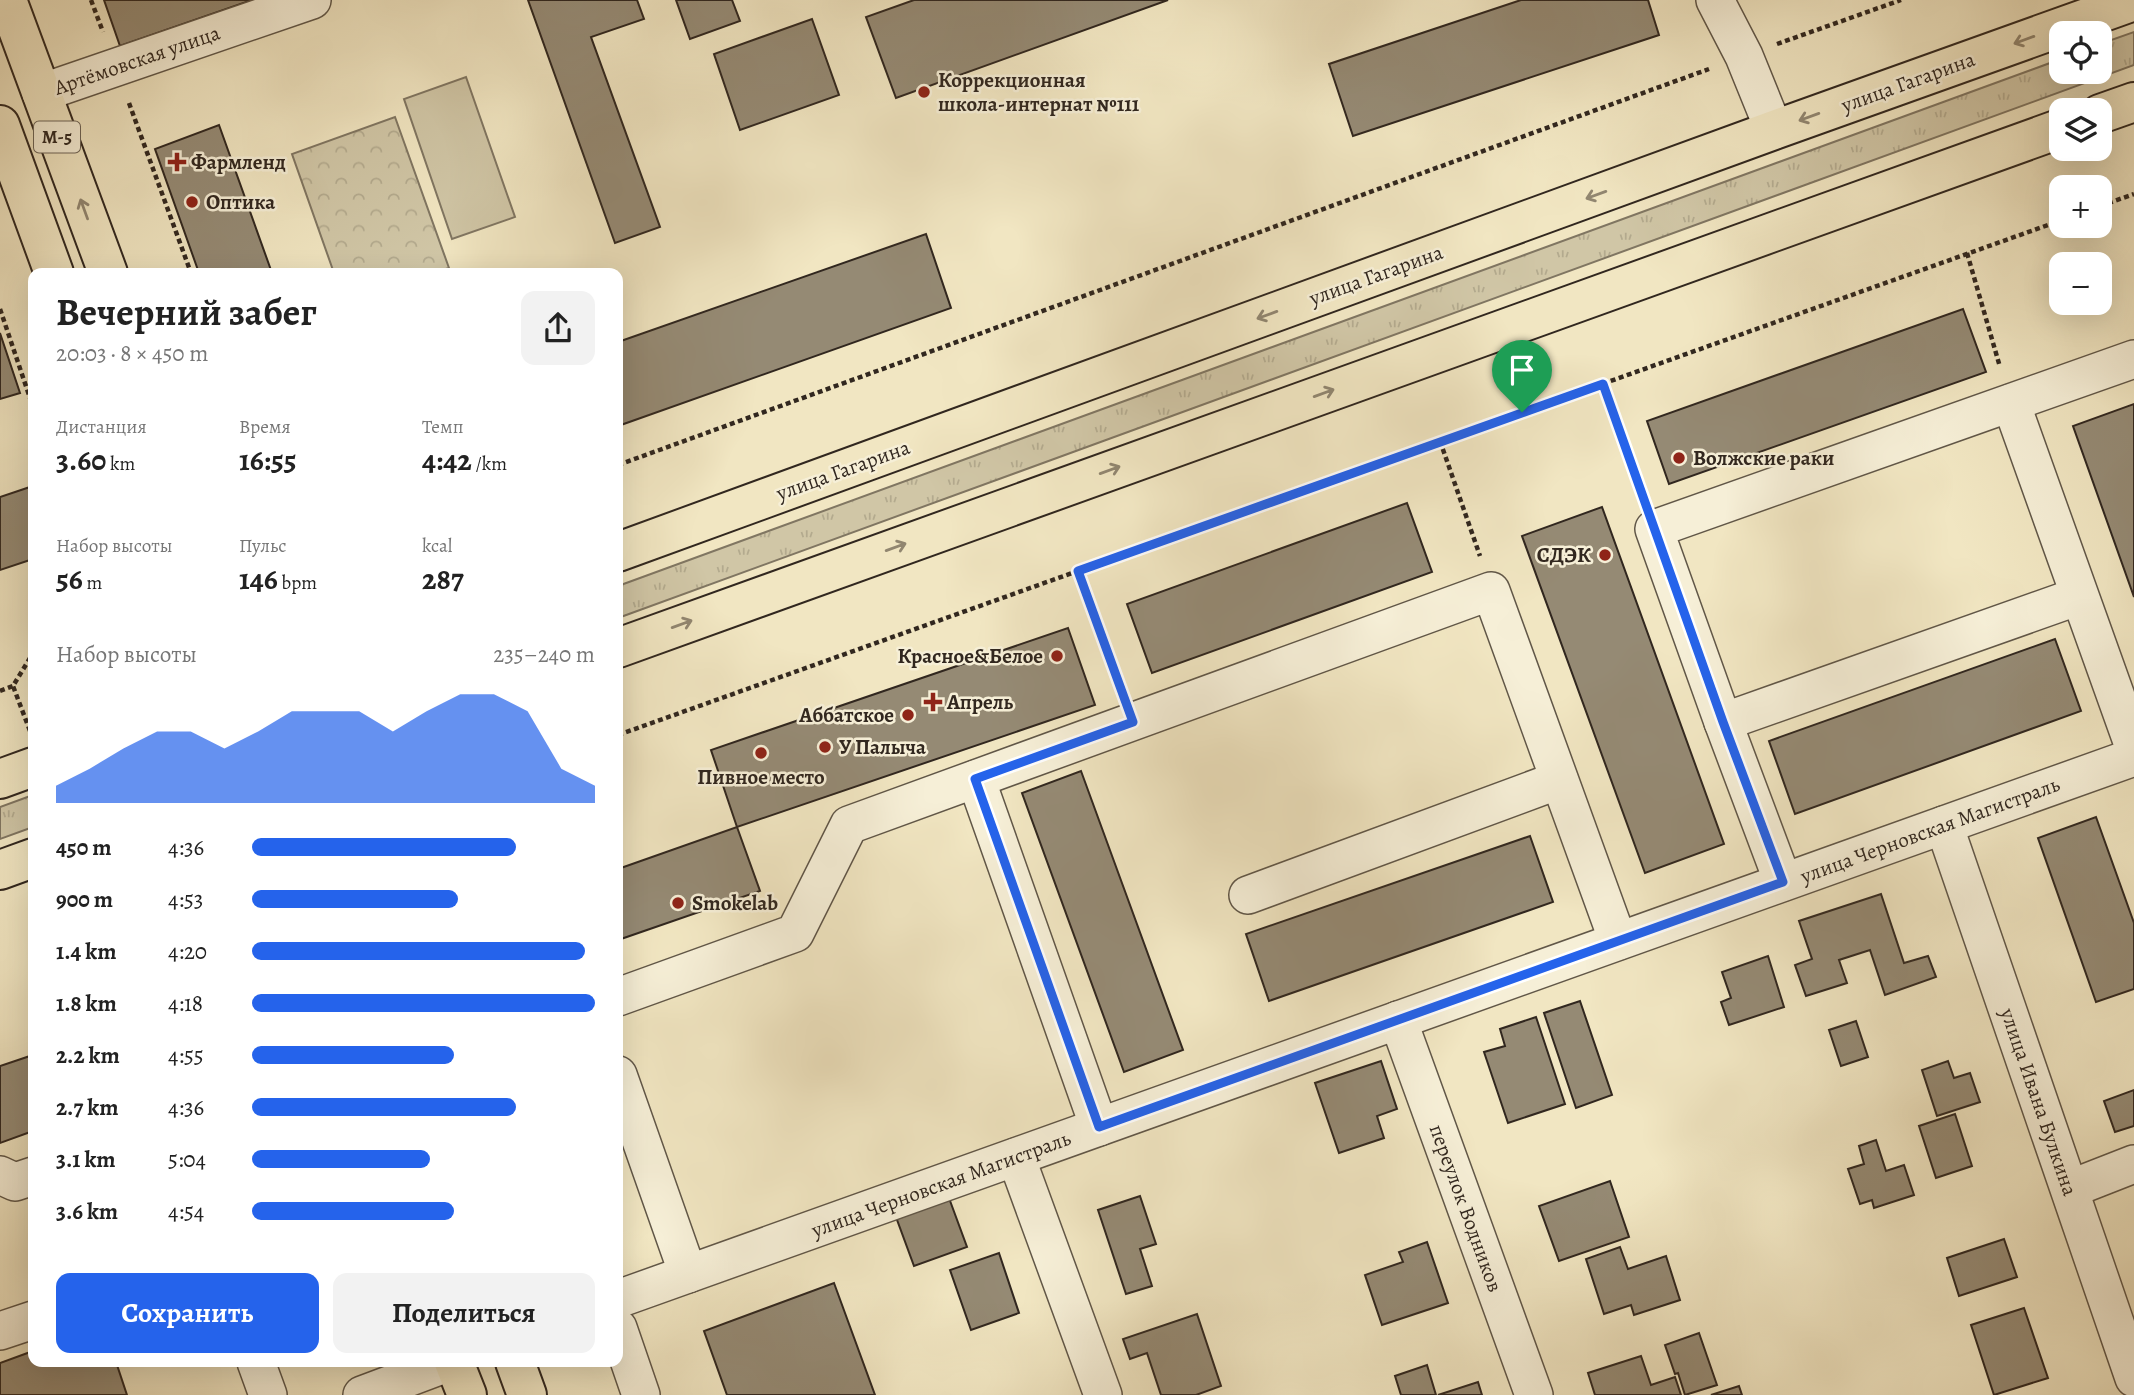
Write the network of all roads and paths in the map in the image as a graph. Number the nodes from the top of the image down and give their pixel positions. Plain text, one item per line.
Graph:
1 (7, 0) edge
2 (312, 0) edge
3 (1715, 0) edge
4 (1901, 0) edge
5 (2134, 1) edge
6 (1744, 56) junction
7 (124, 91) dead end
8 (41, 93) junction
9 (2134, 102) edge
10 (2112, 110) edge
11 (0, 125) edge
12 (1774, 130) junction
13 (2049, 133) edge
14 (2134, 194) edge
15 (2112, 202) edge
16 (2049, 225) edge
17 (1967, 253) junction
18 (52, 268) edge
19 (106, 268) edge
20 (189, 268) edge
21 (0, 309) edge
22 (2134, 359) edge
23 (1603, 384) junction
24 (28, 392) edge
25 (2011, 402) junction
26 (1440, 441) junction
27 (623, 463) edge
28 (1654, 529) junction
29 (623, 550) edge
30 (1078, 571) junction
31 (1491, 591) junction
32 (2079, 596) junction
33 (623, 646) edge
34 (28, 661) edge
35 (13, 686) junction
36 (0, 691) edge
37 (1133, 722) junction
38 (1723, 722) junction
39 (28, 726) edge
40 (623, 733) edge
41 (2134, 747) edge
42 (2134, 757) edge
43 (28, 769) edge
44 (0, 779) edge
45 (975, 779) junction
46 (1559, 780) junction
47 (1944, 825) junction
48 (28, 860) edge
49 (0, 870) edge
50 (1783, 882) junction
51 (1248, 895) dead end
52 (1618, 941) junction
53 (623, 995) edge
54 (1398, 1020) junction
55 (623, 1089) edge
56 (1099, 1127) junction
57 (1016, 1157) junction
58 (2134, 1164) edge
59 (0, 1175) edge
60 (28, 1178) edge
61 (2070, 1189) junction
62 (688, 1274) junction
63 (623, 1297) edge
64 (28, 1322) edge
65 (0, 1331) edge
66 (623, 1343) edge
67 (258, 1367) edge
68 (438, 1367) edge
69 (454, 1367) edge
70 (517, 1367) edge
71 (2134, 1378) edge
72 (268, 1395) edge
73 (362, 1395) edge
74 (467, 1395) edge
75 (527, 1395) edge
76 (641, 1395) edge
77 (1103, 1395) edge
78 (1534, 1395) edge

1 - 8 main road, М-5
2 - 8 street, Артёмовская улица
3 - 6 street
4 - 6 path
5 -> 12 main road, улица Гагарина
6 - 12 street
6 - 27 path
7 - 20 path
19 -> 8 main road, М-5
9 - 10 main road
11 - 18 main road, М-5
12 -> 29 main road, улица Гагарина
33 -> 13 main road
14 - 15 path
16 - 17 path
17 - 23 path
17 - 25 path
21 - 24 path
22 - 25 street
23 - 26 path
23 - 28 path
25 - 28 street
25 - 32 street
26 - 30 path
26 - 31 path
28 - 38 street
30 - 37 path
30 - 40 path
31 - 37 street
31 - 46 street
32 - 38 street
32 - 41 street
34 - 35 path
35 - 36 path
35 - 39 path
37 - 45 street
38 - 50 street
42 - 47 street, улица Черновская Магистраль
43 - 44 main road
45 - 53 street
45 - 56 street
46 - 51 street
46 - 52 street
47 - 50 street, улица Черновская Магистраль
47 - 61 street, улица Ивана Булкина
48 - 49 main road
50 - 52 street, улица Черновская Магистраль
52 - 54 street, улица Черновская Магистраль
54 - 56 street, улица Черновская Магистраль
54 - 78 street, переулок Водников
55 - 62 street
56 - 57 street, улица Черновская Магистраль
57 - 62 street, улица Черновская Магистраль
57 - 77 street
58 - 61 street
59 - 60 street
61 - 71 street, улица Ивана Булкина
62 - 63 street, улица Черновская Магистраль
64 - 65 street
66 - 76 street
67 - 72 street
68 - 73 street
69 - 74 main road
70 - 75 main road

